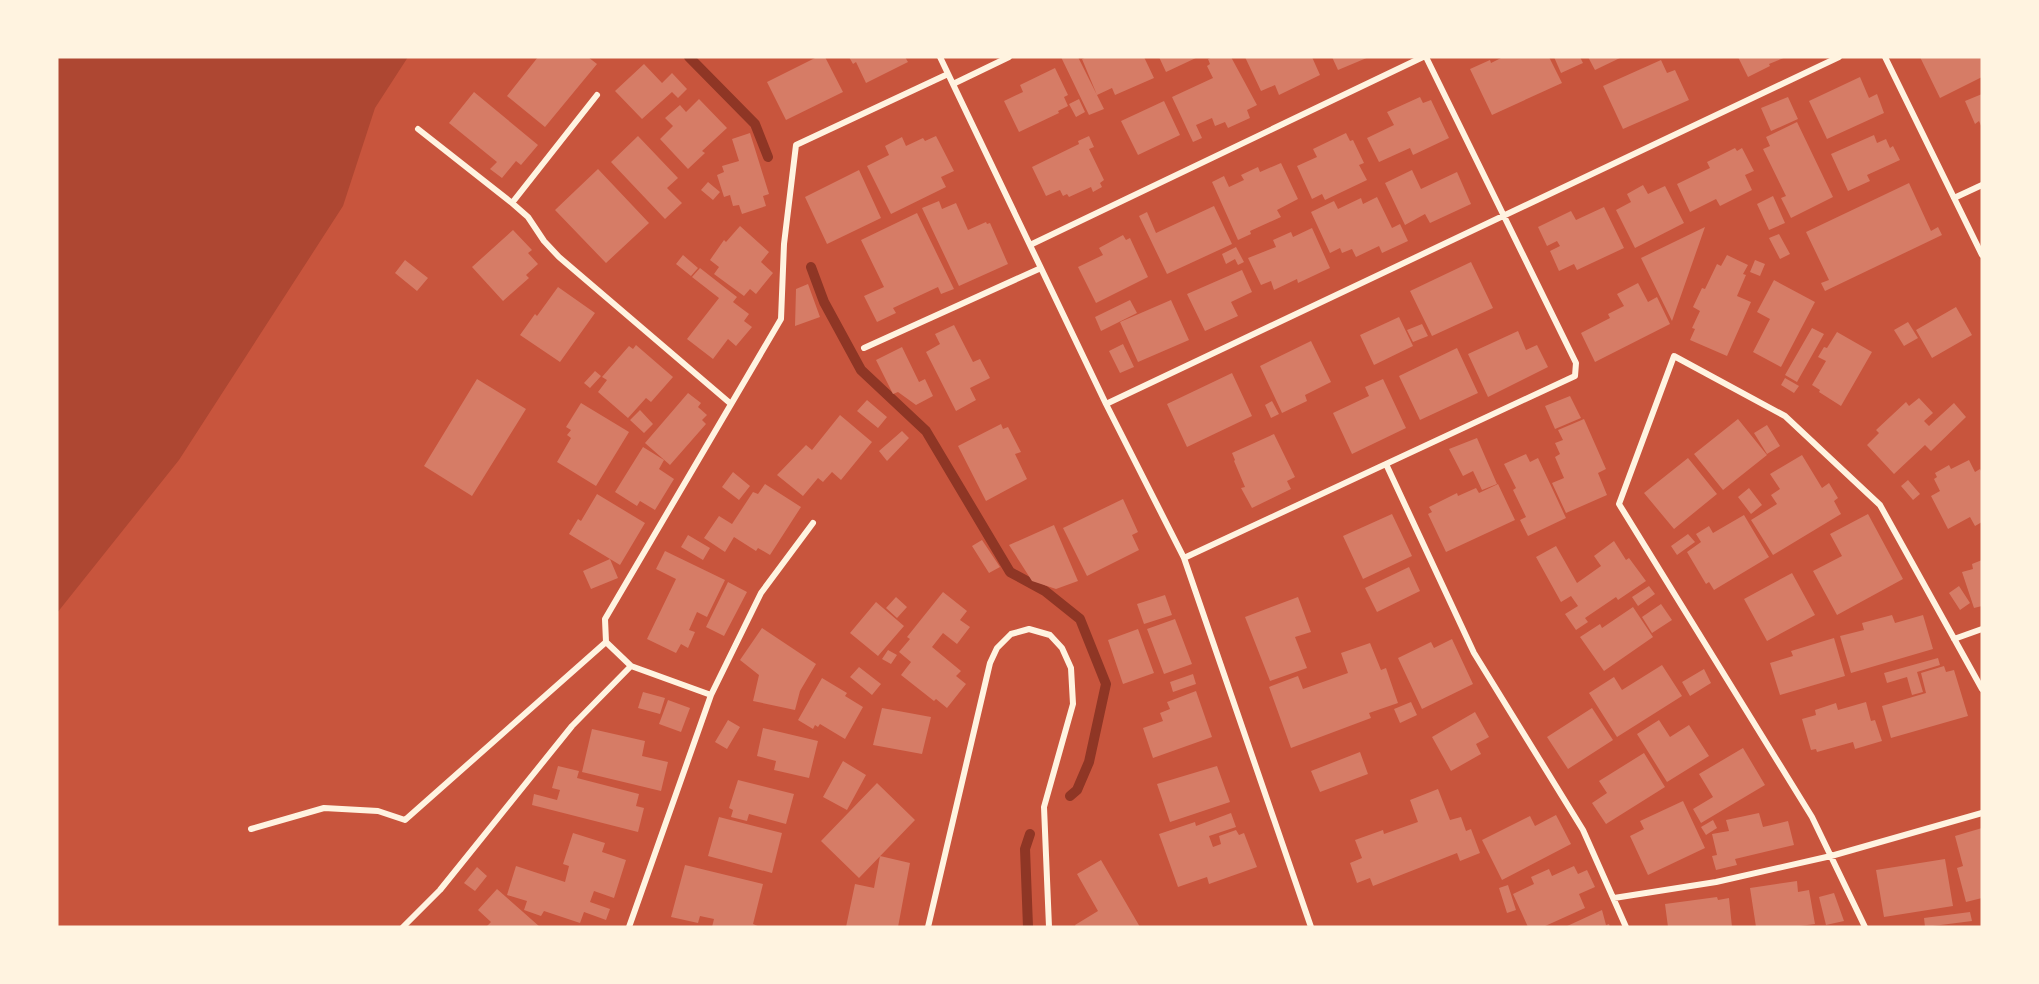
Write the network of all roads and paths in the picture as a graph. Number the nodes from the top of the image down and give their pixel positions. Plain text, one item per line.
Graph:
1 (940, 57) edge
2 (1009, 57) edge
3 (1424, 57) edge
4 (1839, 57) edge
5 (1885, 57) edge
6 (948, 74) junction
7 (952, 84) junction
8 (597, 95) dead end
9 (418, 129) dead end
10 (1982, 185) edge
11 (1954, 198) junction
12 (512, 203) junction
13 (1504, 216) junction
14 (1030, 245) junction
15 (1982, 255) edge
16 (1041, 268) junction
17 (864, 348) dead end
18 (1106, 404) junction
19 (731, 405) junction
20 (1386, 464) junction
21 (813, 523) dead end
22 (1184, 558) junction
23 (1982, 629) edge
24 (1954, 639) junction
25 (606, 642) junction
26 (631, 666) junction
27 (1982, 689) edge
28 (711, 695) junction
29 (1982, 813) edge
30 (251, 829) dead end
31 (1831, 856) junction
32 (1614, 898) junction
33 (403, 927) edge
34 (629, 927) edge
35 (928, 927) edge
36 (1049, 927) edge
37 (1311, 927) edge
38 (1626, 927) edge
39 (1865, 927) edge

1 - 6 street
2 - 7 street
3 - 13 street
3 - 14 street
4 - 13 street
5 - 11 street
6 - 7 street
6 - 19 street
7 - 14 street
8 - 12 street
9 - 12 street
10 - 11 street
11 - 15 street
12 - 19 street
13 - 18 street
13 - 20 street
14 - 16 street
16 - 17 street
16 - 18 street
18 - 22 street
19 - 25 street
20 - 22 street
20 - 32 street
21 - 28 street
22 - 37 street
23 - 24 street
24 - 27 street
24 - 31 street
25 - 26 street
25 - 30 street
26 - 28 street
26 - 33 street
28 - 34 street
29 - 31 street
31 - 32 street
31 - 39 street
32 - 38 street
35 - 36 street

